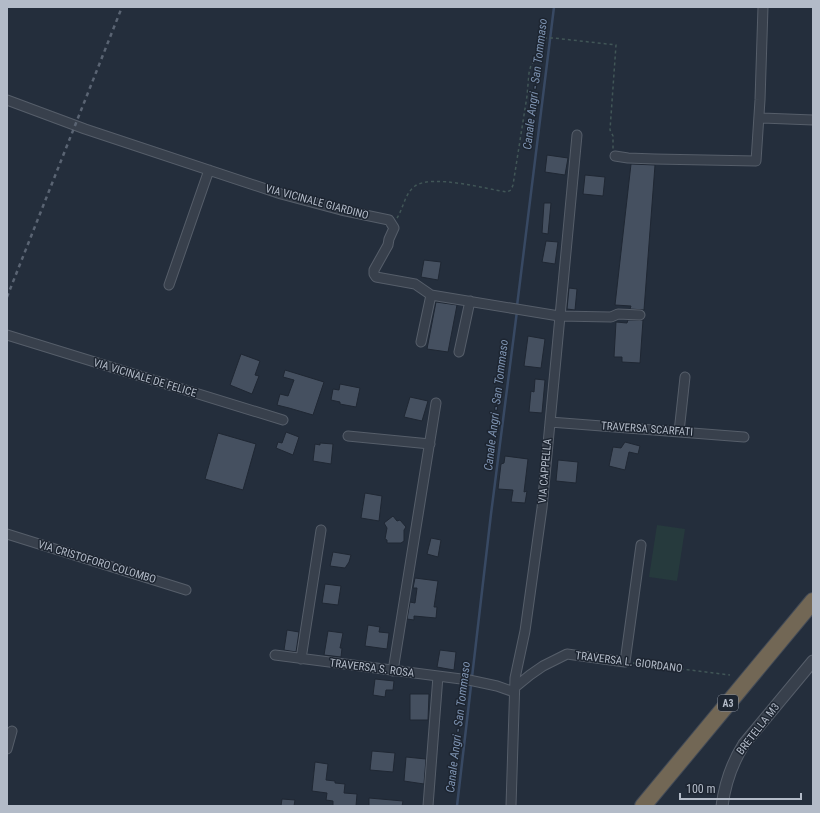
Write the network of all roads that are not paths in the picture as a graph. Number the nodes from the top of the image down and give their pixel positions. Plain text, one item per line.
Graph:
1 (763, 7) edge
2 (7, 100) edge
3 (759, 118) junction
4 (813, 120) edge
5 (577, 135) dead end
6 (615, 156) road end
7 (209, 170) junction
8 (169, 285) dead end
9 (431, 295) junction
10 (470, 301) junction
11 (640, 315) dead end
12 (560, 316) junction
13 (7, 335) edge
14 (421, 342) dead end
15 (459, 352) dead end
16 (685, 377) dead end
17 (436, 403) dead end
18 (283, 420) dead end
19 (550, 422) junction
20 (679, 432) junction
21 (348, 436) dead end
22 (744, 437) dead end
23 (430, 444) junction
24 (321, 530) dead end
25 (7, 534) edge
26 (641, 545) dead end
27 (186, 590) dead end
28 (813, 600) edge
29 (813, 617) edge
30 (275, 655) dead end
31 (301, 659) junction
32 (813, 661) edge
33 (393, 671) junction
34 (438, 676) junction
35 (514, 690) junction
36 (12, 731) dead end
37 (7, 749) edge
38 (428, 806) edge
39 (511, 806) edge
40 (644, 806) edge
41 (657, 806) edge
42 (722, 806) edge

1 - 3 street
2 - 7 street, VIA VICINALE GIARDINO
3 - 4 street
3 - 6 street
5 - 12 street, VIA CAPPELLA
7 - 8 street
7 - 9 street, VIA VICINALE GIARDINO
9 - 10 street
9 - 14 street
10 - 12 street
10 - 15 street
11 - 12 street
12 - 19 street, VIA CAPPELLA
13 - 18 street, VIA VICINALE DE FELICE
16 - 20 street
17 - 23 street
19 - 20 street, TRAVERSA SCARFATI
19 - 35 street, VIA CAPPELLA
20 - 22 street, TRAVERSA SCARFATI
21 - 23 street
23 - 33 street
24 - 31 street
25 - 27 street, VIA CRISTOFORO COLOMBO
26 - 35 street, TRAVERSA L. GIORDANO
28 - 40 highway, A3
29 - 41 highway, A3
30 - 31 street, TRAVERSA S. ROSA
31 - 33 street, TRAVERSA S. ROSA
32 - 42 street, BRETELLA M3
33 - 34 street, TRAVERSA S. ROSA
34 - 35 street, TRAVERSA S. ROSA
34 - 38 street
35 - 39 street, VIA CAPPELLA
36 - 37 street

